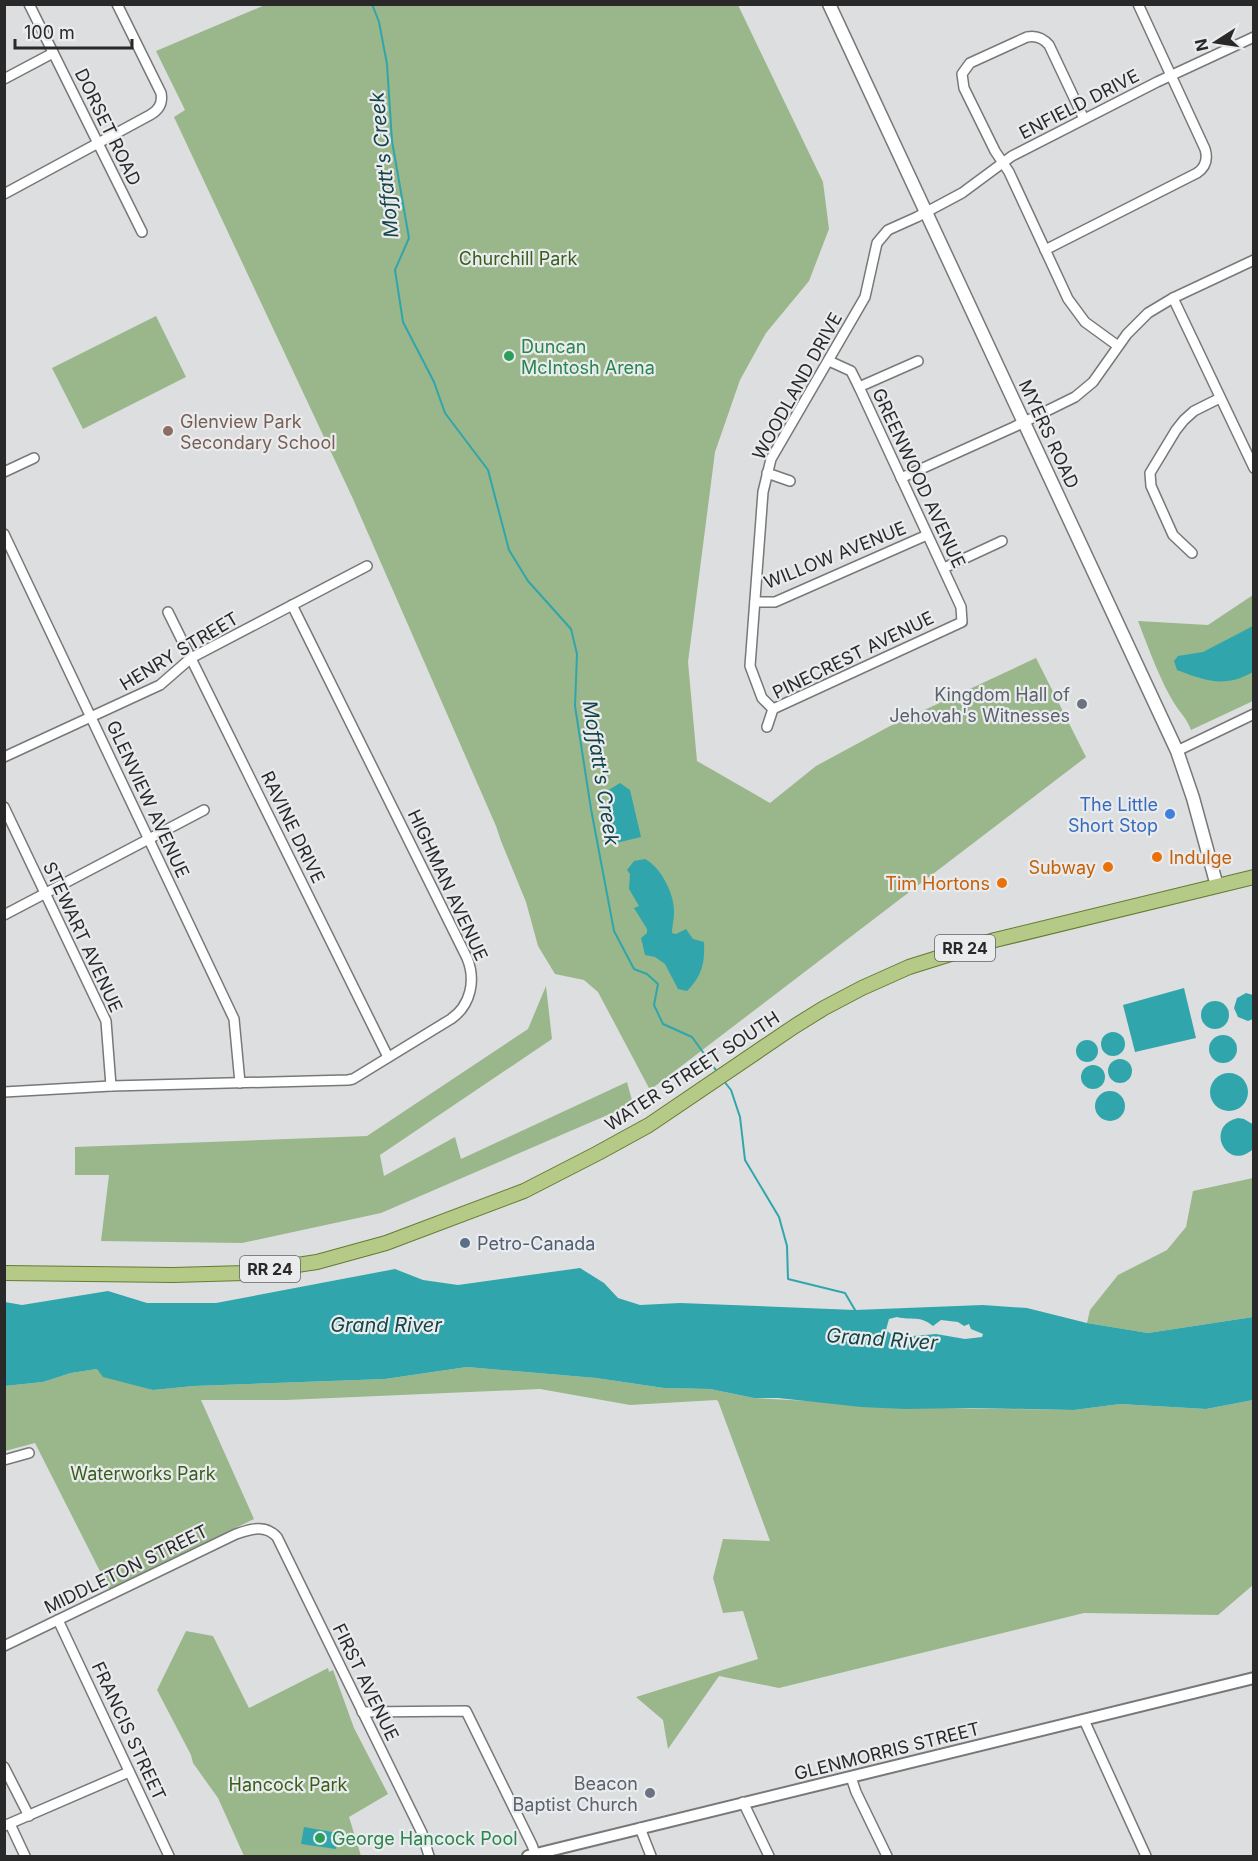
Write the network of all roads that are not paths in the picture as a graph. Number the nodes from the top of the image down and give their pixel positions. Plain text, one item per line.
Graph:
1 (29, 4) edge
2 (117, 4) edge
3 (830, 4) edge
4 (1138, 4) edge
5 (1254, 37) edge
6 (53, 53) junction
7 (1170, 75) junction
8 (4, 79) edge
9 (1084, 119) junction
10 (98, 144) junction
11 (1002, 163) junction
12 (4, 194) edge
13 (926, 212) junction
14 (142, 232) dead end
15 (1045, 250) junction
16 (1254, 260) edge
17 (1173, 298) junction
18 (1118, 346) junction
19 (829, 361) junction
20 (918, 361) dead end
21 (859, 387) junction
22 (1220, 398) junction
23 (1024, 422) junction
24 (34, 459) dead end
25 (1254, 468) edge
26 (4, 472) edge
27 (767, 473) junction
28 (901, 478) junction
29 (790, 481) dead end
30 (4, 534) edge
31 (927, 535) junction
32 (1002, 541) dead end
33 (1192, 553) dead end
34 (367, 566) dead end
35 (944, 568) junction
36 (755, 602) junction
37 (292, 605) junction
38 (168, 612) dead end
39 (962, 622) joint
40 (191, 658) junction
41 (773, 709) junction
42 (1254, 714) edge
43 (91, 718) junction
44 (767, 727) dead end
45 (1177, 751) junction
46 (4, 757) edge
47 (4, 807) edge
48 (204, 810) dead end
49 (149, 840) junction
50 (1254, 877) edge
51 (1217, 886) junction
52 (45, 894) junction
53 (4, 915) edge
54 (388, 1057) junction
55 (240, 1083) junction
56 (111, 1086) junction
57 (4, 1092) edge
58 (4, 1273) edge
59 (29, 1453) dead end
60 (4, 1460) edge
61 (264, 1529) joint
62 (58, 1620) junction
63 (4, 1646) edge
64 (1254, 1678) edge
65 (362, 1712) junction
66 (1084, 1720) junction
67 (4, 1767) edge
68 (129, 1772) junction
69 (851, 1777) junction
70 (743, 1803) junction
71 (29, 1816) junction
72 (7, 1825) edge
73 (640, 1828) junction
74 (533, 1856) edge
75 (25, 1857) edge
76 (169, 1857) edge
77 (429, 1857) edge
78 (651, 1857) edge
79 (770, 1857) edge
80 (887, 1857) edge
81 (1146, 1857) edge

1 - 6 street, DORSET ROAD
2 - 10 street
3 - 13 main road, MYERS ROAD
4 - 7 street
5 - 7 street, ENFIELD DRIVE
6 - 8 street
6 - 10 street, DORSET ROAD
7 - 9 street, ENFIELD DRIVE
7 - 15 street
9 - 11 street, ENFIELD DRIVE
9 - 11 street
10 - 12 street
10 - 14 street, DORSET ROAD
11 - 13 street, ENFIELD DRIVE
11 - 15 street
13 - 19 street, WOODLAND DRIVE
13 - 23 main road, MYERS ROAD
15 - 18 street
16 - 17 street
17 - 18 street
17 - 22 street
18 - 23 street
19 - 21 street, GREENWOOD AVENUE
19 - 27 street, WOODLAND DRIVE
20 - 21 street
21 - 28 street, GREENWOOD AVENUE
22 - 25 street
22 - 33 street
23 - 28 street
23 - 45 main road, MYERS ROAD
24 - 26 street
27 - 29 street
27 - 36 street, WOODLAND DRIVE
28 - 31 street, GREENWOOD AVENUE
30 - 43 street, GLENVIEW AVENUE
31 - 35 street, GREENWOOD AVENUE
31 - 36 street, WILLOW AVENUE
32 - 35 street
34 - 37 street, HENRY STREET
35 - 39 street, GREENWOOD AVENUE
36 - 41 street, WOODLAND DRIVE
37 - 40 street, HENRY STREET
37 - 54 street, HIGHMAN AVENUE
38 - 40 street, RAVINE DRIVE
39 - 41 street, PINECREST AVENUE
40 - 43 street, HENRY STREET
40 - 54 street, RAVINE DRIVE
41 - 44 street, PINECREST AVENUE
42 - 45 street
43 - 46 street, HENRY STREET
43 - 49 street, GLENVIEW AVENUE
45 - 51 main road, MYERS ROAD
47 - 52 street, STEWART AVENUE
48 - 49 street
49 - 52 street
49 - 55 street, GLENVIEW AVENUE
50 - 51 main road, WATER STREET SOUTH / RR 24
51 - 58 main road, WATER STREET SOUTH / RR 24
52 - 53 street
52 - 56 street, STEWART AVENUE
54 - 55 street, HIGHMAN AVENUE
55 - 56 street, HIGHMAN AVENUE
56 - 57 street, HIGHMAN AVENUE
59 - 60 street
61 - 62 street, MIDDLETON STREET
61 - 65 street, FIRST AVENUE
62 - 63 street, MIDDLETON STREET
62 - 68 street, FRANCIS STREET
64 - 66 street, GLENMORRIS STREET
65 - 74 street
65 - 77 street, FIRST AVENUE
66 - 69 street, GLENMORRIS STREET
66 - 81 street
67 - 71 street
68 - 71 street
68 - 76 street, FRANCIS STREET
69 - 70 street, GLENMORRIS STREET
69 - 80 street
70 - 73 street, GLENMORRIS STREET
70 - 79 street
71 - 72 street
72 - 75 street
73 - 74 street, GLENMORRIS STREET
73 - 78 street

